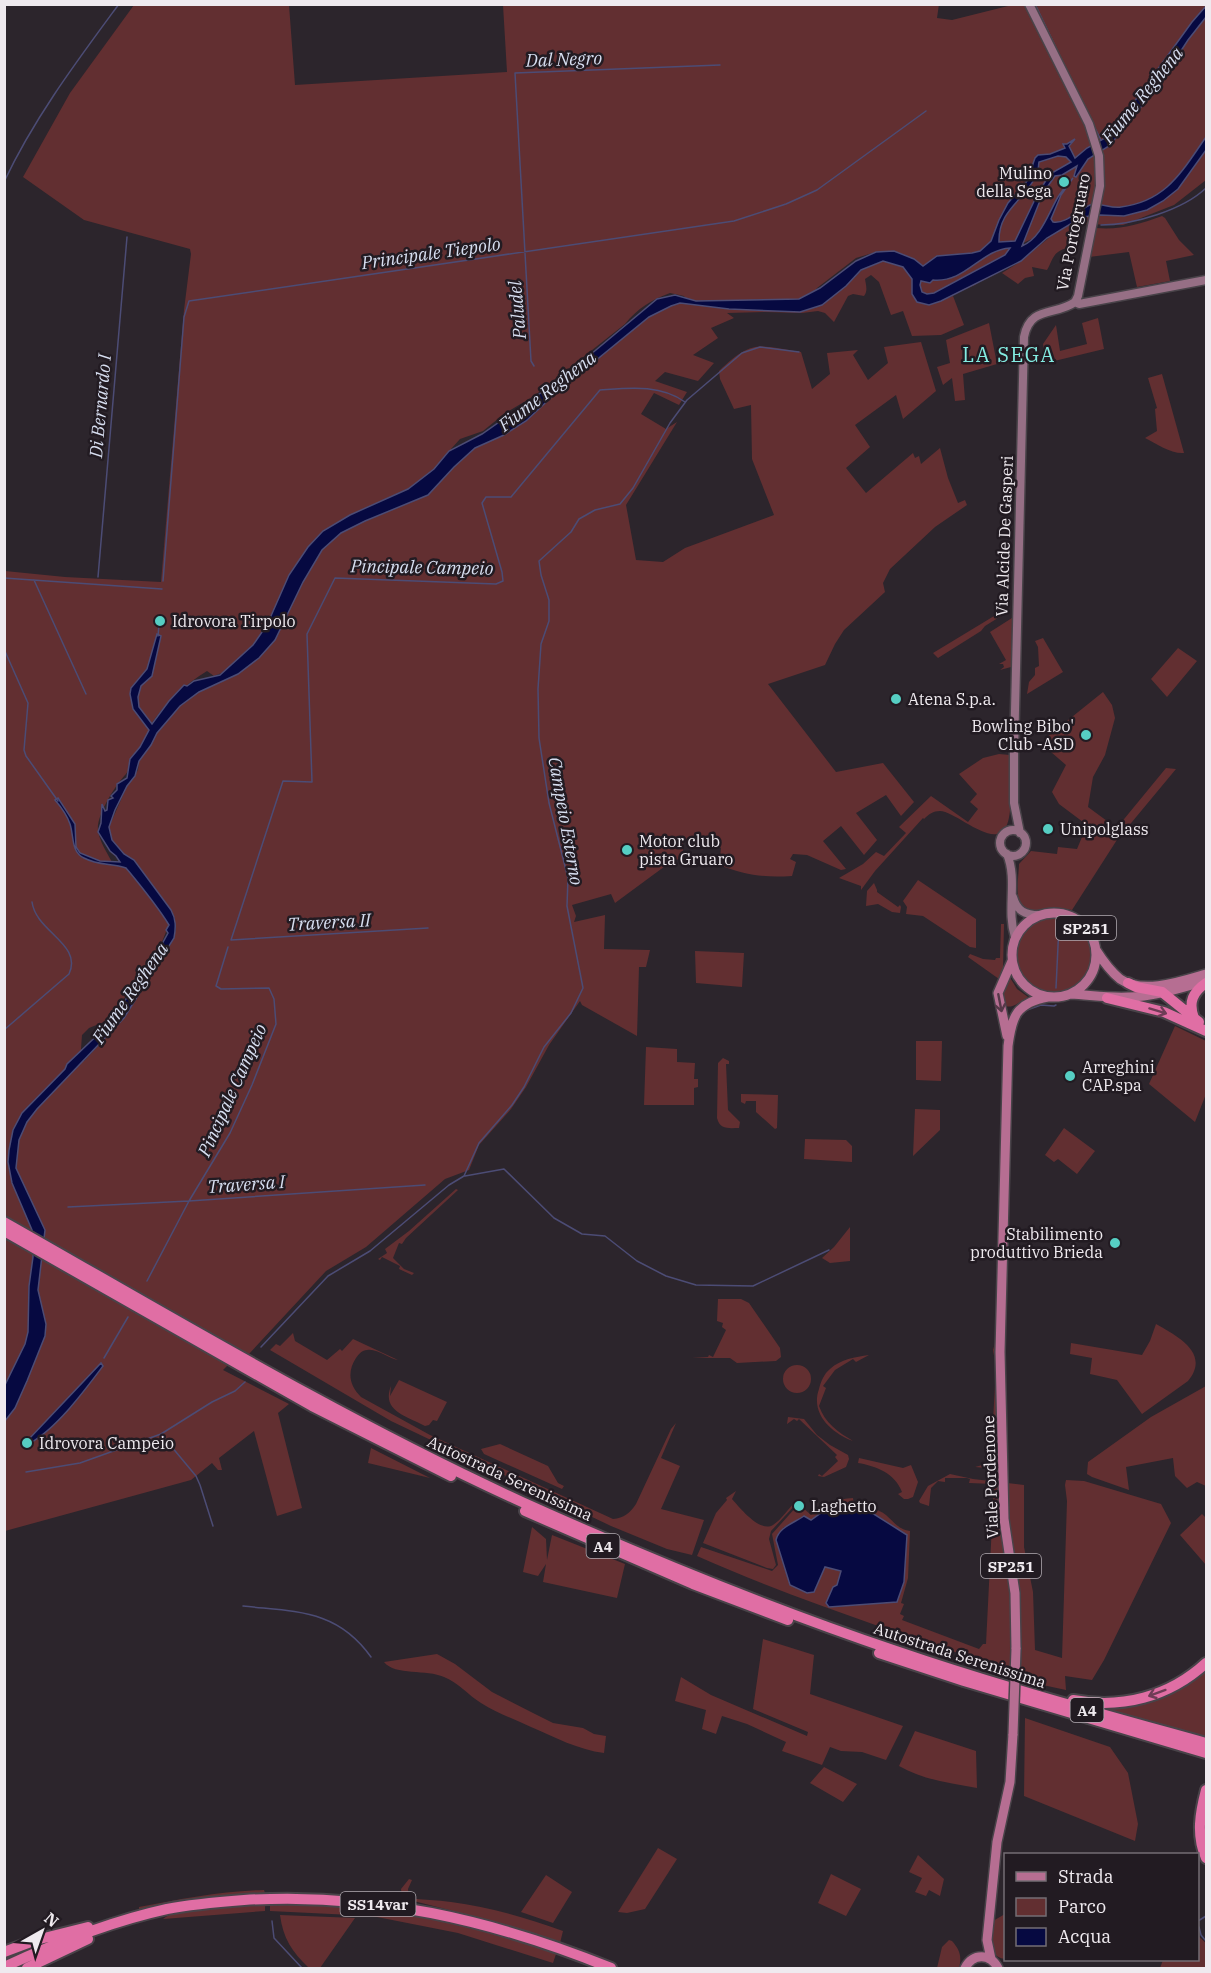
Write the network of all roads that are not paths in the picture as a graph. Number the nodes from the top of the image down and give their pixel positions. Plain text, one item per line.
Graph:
1 (1029, 4) edge
2 (1206, 280) edge
3 (1075, 302) junction
4 (1014, 803) junction
5 (1007, 832) junction
6 (1020, 833) junction
7 (1021, 852) junction
8 (1007, 854) junction
9 (1013, 871) junction
10 (1012, 892) junction
11 (1039, 915) junction
12 (1015, 937) junction
13 (1096, 950) junction
14 (1011, 961) junction
15 (1206, 974) edge
16 (1206, 982) edge
17 (1128, 983) junction
18 (1162, 992) junction
19 (1071, 994) junction
20 (1048, 997) junction
21 (1107, 998) junction
22 (1194, 1019) junction
23 (1206, 1026) edge
24 (1206, 1031) edge
25 (1008, 1046) junction
26 (8, 1229) edge
27 (61, 1259) junction
28 (1206, 1664) edge
29 (968, 1674) junction
30 (1206, 1743) edge
31 (1206, 1753) edge
32 (1206, 1790) edge
33 (1206, 1824) edge
34 (1206, 1840) edge
35 (1206, 1858) edge
36 (138, 1917) junction
37 (987, 1940) junction
38 (4, 1952) edge
39 (977, 1957) junction
40 (991, 1959) junction
41 (4, 1967) edge
42 (27, 1968) edge
43 (611, 1968) edge
44 (965, 1968) edge
45 (998, 1968) edge

1 - 3 main road, Via Portogruaro
2 - 3 main road, Via Alcide De Gasperi
3 - 4 main road, Via Alcide De Gasperi
4 - 5 main road, Via Alcide De Gasperi
4 - 6 main road, Via Alcide De Gasperi
5 - 6 main road
5 - 8 main road
6 - 7 main road
7 - 8 main road
7 - 9 main road
8 - 9 main road
9 - 10 main road, SP251
10 - 11 main road, SP251
10 - 12 main road, SP251
11 - 12 main road, SP251
11 - 13 main road, SP251
12 - 14 main road, SP251
13 - 17 main road
13 - 19 main road, SP251
14 - 20 main road
14 -> 25 main road, Viale Pordenone / SP251
15 - 17 main road
16 - 18 main road
16 - 22 highway
17 - 18 highway
18 - 21 main road
18 - 22 highway
19 - 20 main road, SP251
19 - 21 main road
20 - 25 main road, Viale Pordenone / SP251
21 -> 24 highway
22 - 23 highway
25 - 37 main road, Viale Pordenone / SP251, bridge
26 - 27 highway, Autostrada Serenissima / A4
27 - 29 highway, Autostrada Serenissima / A4
27 - 31 highway, Autostrada Serenissima / A4
28 -> 29 highway
29 - 30 highway, Autostrada Serenissima / A4
32 - 35 highway
33 - 34 highway
36 - 38 highway
36 - 41 highway, SS14var
36 - 42 highway
36 - 43 highway, SS14var
37 - 39 main road, Viale Pordenone / SP251
37 - 40 main road, Viale Pordenone / SP251
39 - 40 main road
39 - 44 main road, Viale Pordenone
40 - 45 main road, Viale Pordenone

